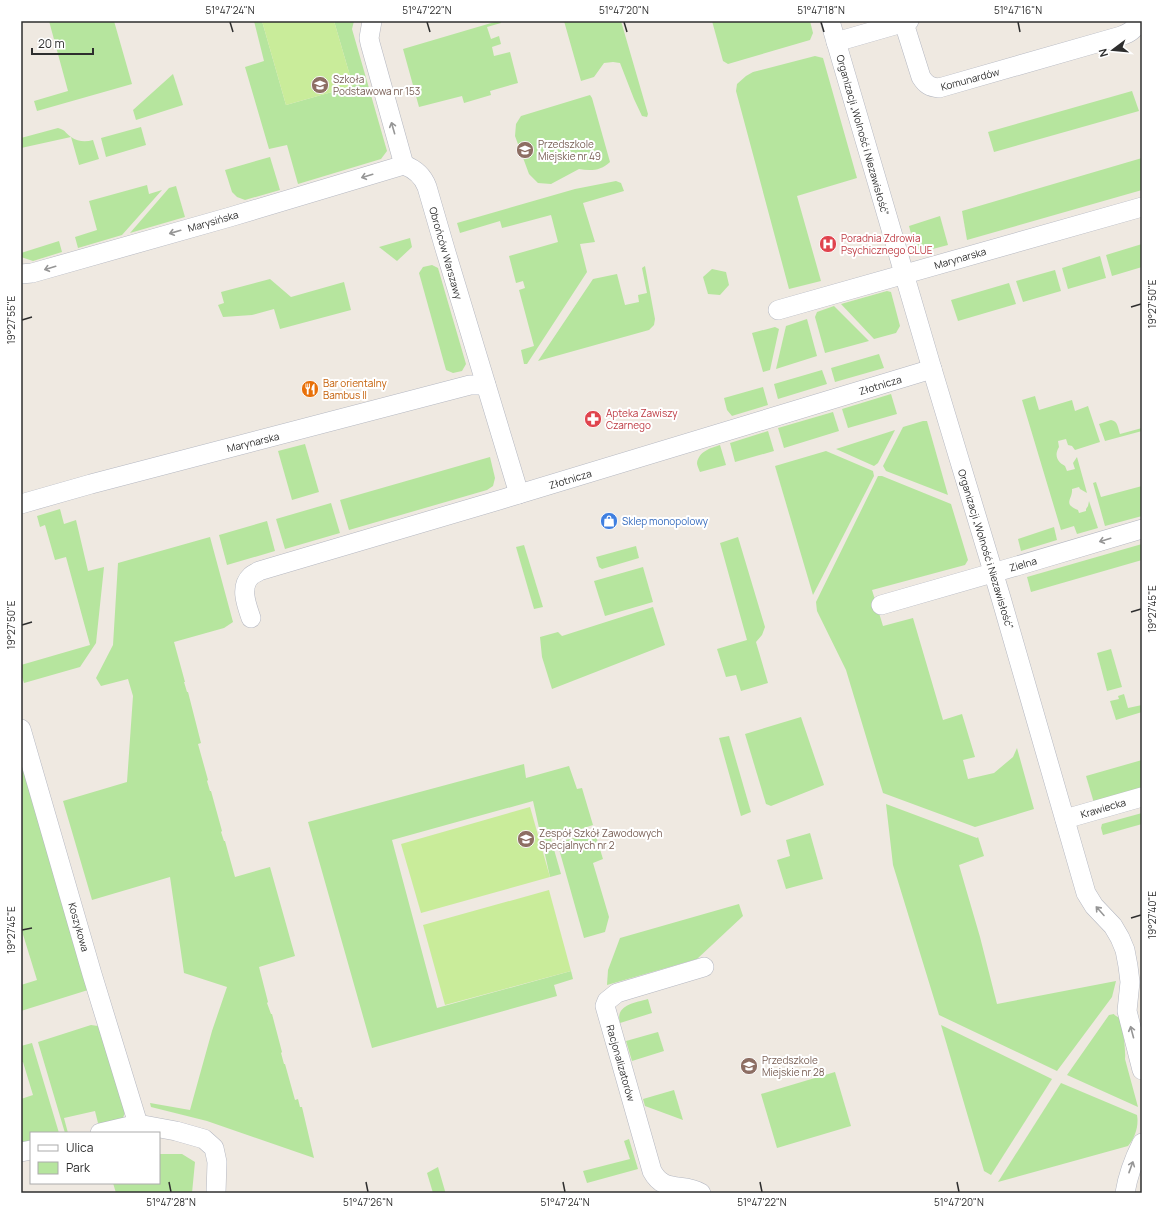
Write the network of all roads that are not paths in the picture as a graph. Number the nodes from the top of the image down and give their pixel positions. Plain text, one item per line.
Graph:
1 (372, 21) edge
2 (830, 21) edge
3 (1138, 21) edge
4 (907, 22) edge
5 (836, 42) junction
6 (404, 165) junction
7 (1142, 207) edge
8 (21, 274) edge
9 (904, 274) junction
10 (778, 310) dead end
11 (932, 370) junction
12 (486, 385) junction
13 (519, 494) junction
14 (21, 504) edge
15 (1142, 529) edge
16 (993, 573) junction
17 (881, 605) dead end
18 (250, 618) dead end
19 (21, 729) edge
20 (1142, 797) edge
21 (1065, 820) junction
22 (704, 967) dead end
23 (1142, 1070) edge
24 (138, 1124) junction
25 (104, 1132) edge
26 (1142, 1143) edge
27 (216, 1193) edge
28 (701, 1193) edge
29 (1126, 1193) edge

6 -> 1 street
2 - 5 street, Organizacji „Wolność i Niezawisłość”
3 - 4 street, Komunardów
4 - 5 street, Komunardów
5 - 9 street, Organizacji „Wolność i Niezawisłość”
6 -> 8 street, Marysińska
6 - 12 street, Obrońców Warszawy
7 - 9 street, Marynarska
9 - 10 street, Marynarska
9 - 11 street, Organizacji „Wolność i Niezawisłość”
11 - 13 street, Złotnicza
11 - 16 street, Organizacji „Wolność i Niezawisłość”
12 - 13 street, Obrońców Warszawy
12 - 14 street, Marynarska
13 - 18 street, Złotnicza
15 -> 16 street, Zielna
16 - 17 street, Zielna
16 - 21 street, Organizacji „Wolność i Niezawisłość”
19 - 24 street, Koszykowa
20 - 21 street, Krawiecka
23 -> 21 street, Organizacji „Wolność i Niezawisłość”
22 - 28 street, Racjonalizatorów
24 - 25 street
24 - 27 street
29 -> 26 street

